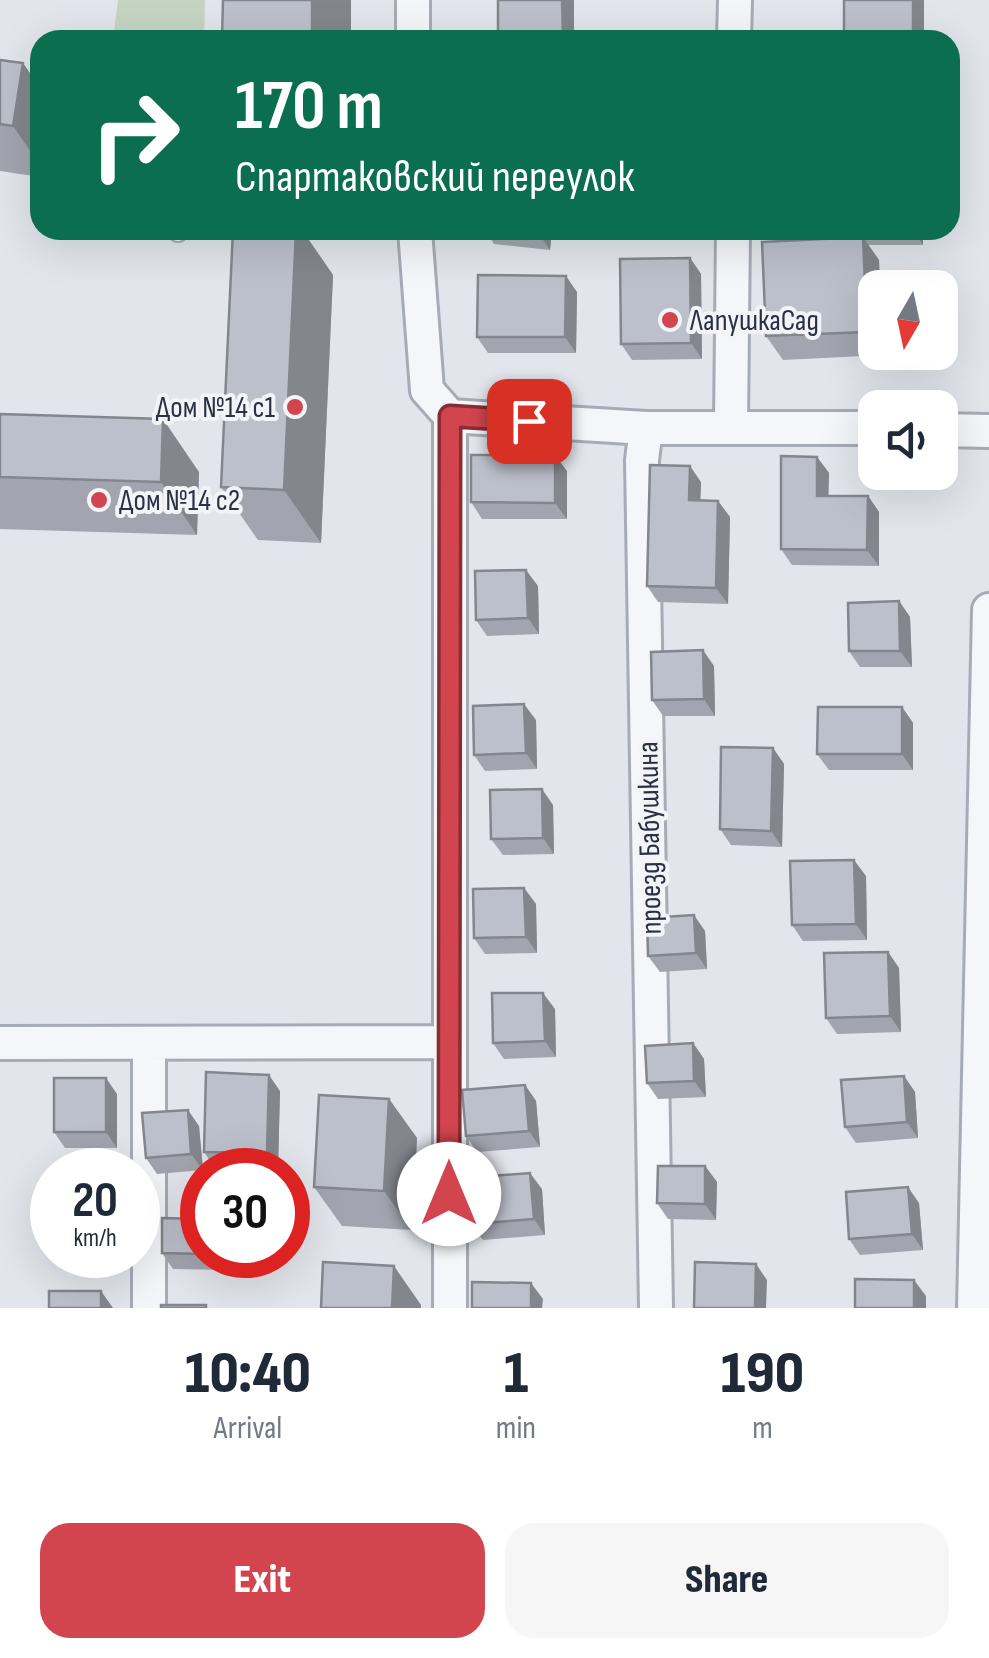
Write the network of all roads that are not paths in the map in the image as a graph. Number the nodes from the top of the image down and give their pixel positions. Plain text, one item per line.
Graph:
1 (412, 0) edge
2 (735, 0) edge
3 (412, 30) edge
4 (734, 30) edge
5 (415, 240) edge
6 (732, 240) edge
7 (450, 416) junction
8 (730, 425) junction
9 (646, 428) junction
10 (858, 428) edge
11 (958, 430) edge
12 (989, 431) edge
13 (989, 610) edge
14 (448, 1042) junction
15 (0, 1044) edge
16 (149, 1045) junction
17 (149, 1308) edge
18 (450, 1308) edge
19 (656, 1308) edge
20 (974, 1308) edge

1 - 3 street
2 - 4 street
5 - 7 street
6 - 8 street
7 - 9 street
7 - 14 street
8 - 9 street
8 - 10 street
9 - 19 street, проезд Бабушкина
11 - 12 street
13 - 20 street
14 - 16 street
14 - 18 street
15 - 16 street
16 - 17 street

